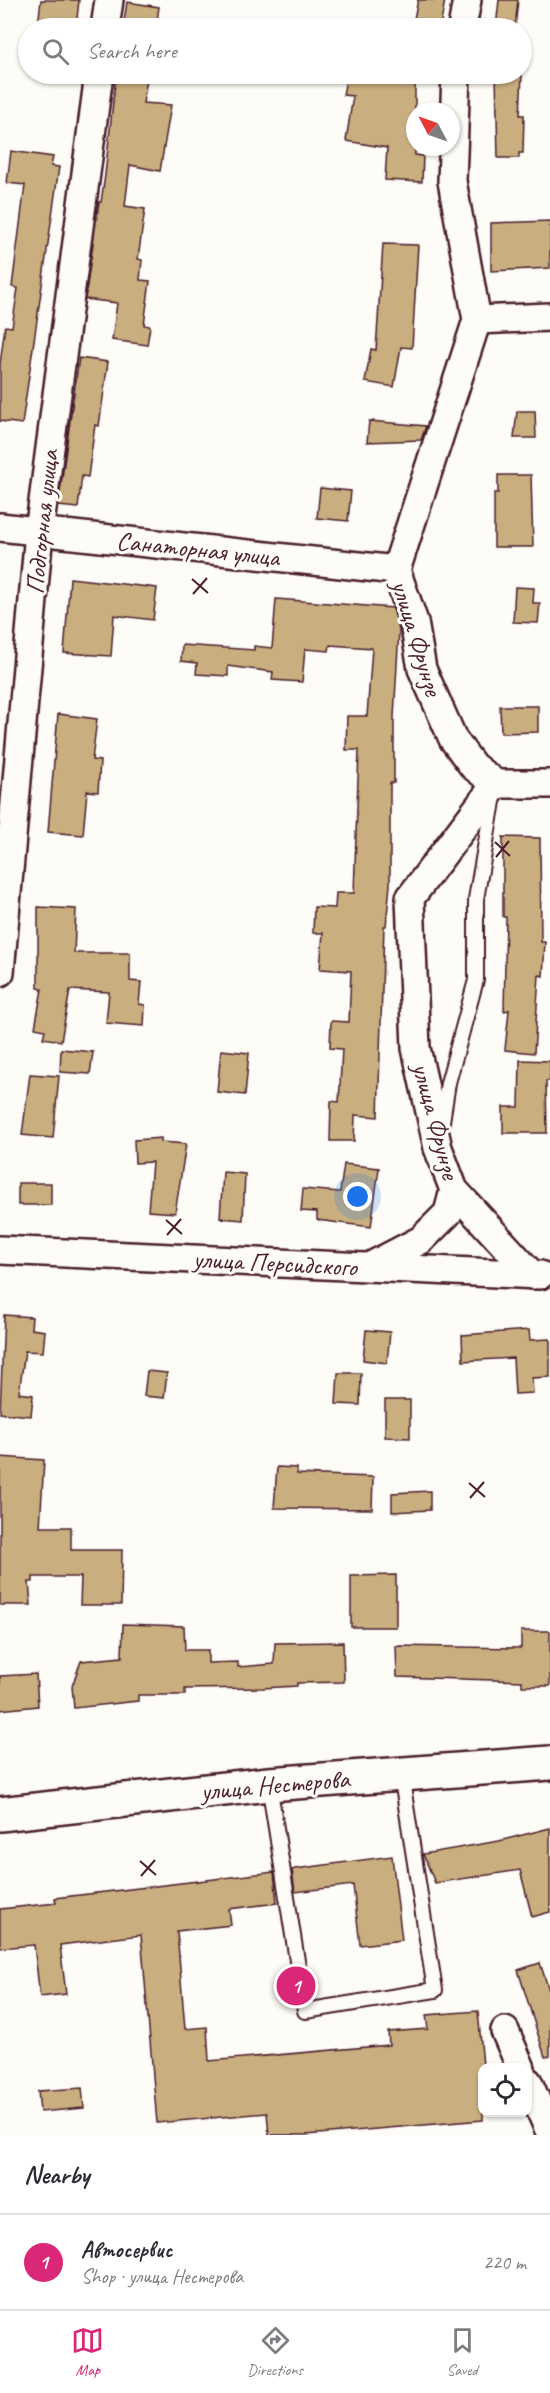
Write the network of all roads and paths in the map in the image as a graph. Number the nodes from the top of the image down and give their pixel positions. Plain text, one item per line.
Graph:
1 (109, 0) edge
2 (467, 0) edge
3 (106, 18) edge
4 (464, 18) edge
5 (98, 84) edge
6 (456, 84) edge
7 (550, 317) edge
8 (477, 320) junction
9 (0, 527) edge
10 (39, 532) junction
11 (396, 570) junction
12 (496, 784) junction
13 (550, 784) edge
14 (0, 972) edge
15 (438, 1148) junction
16 (454, 1190) junction
17 (0, 1250) edge
18 (369, 1268) junction
19 (541, 1275) edge
20 (550, 1763) edge
21 (401, 1774) junction
22 (269, 1784) junction
23 (0, 1814) edge
24 (505, 2031) dead end
25 (519, 2063) edge
26 (532, 2091) edge
27 (550, 2132) edge

1 - 3 street
2 - 4 street
5 - 10 street, Подгорная улица
6 - 8 street, улица Фрунзе
7 - 8 street
8 - 11 street, улица Фрунзе
9 - 10 street, Санаторная улица
10 - 11 street, Санаторная улица
10 - 14 street, Подгорная улица
11 - 12 street, улица Фрунзе
12 - 13 street
12 - 15 lane
12 - 15 street, улица Фрунзе
15 - 16 street, улица Фрунзе
16 - 18 street
16 - 19 street, улица Фрунзе
17 - 18 street, улица Персидского
18 - 19 street, улица Персидского
20 - 21 main road, улица Нестерова
21 - 22 main road, улица Нестерова
21 - 22 lane
22 - 23 main road, улица Нестерова
24 - 25 street
26 - 27 street

